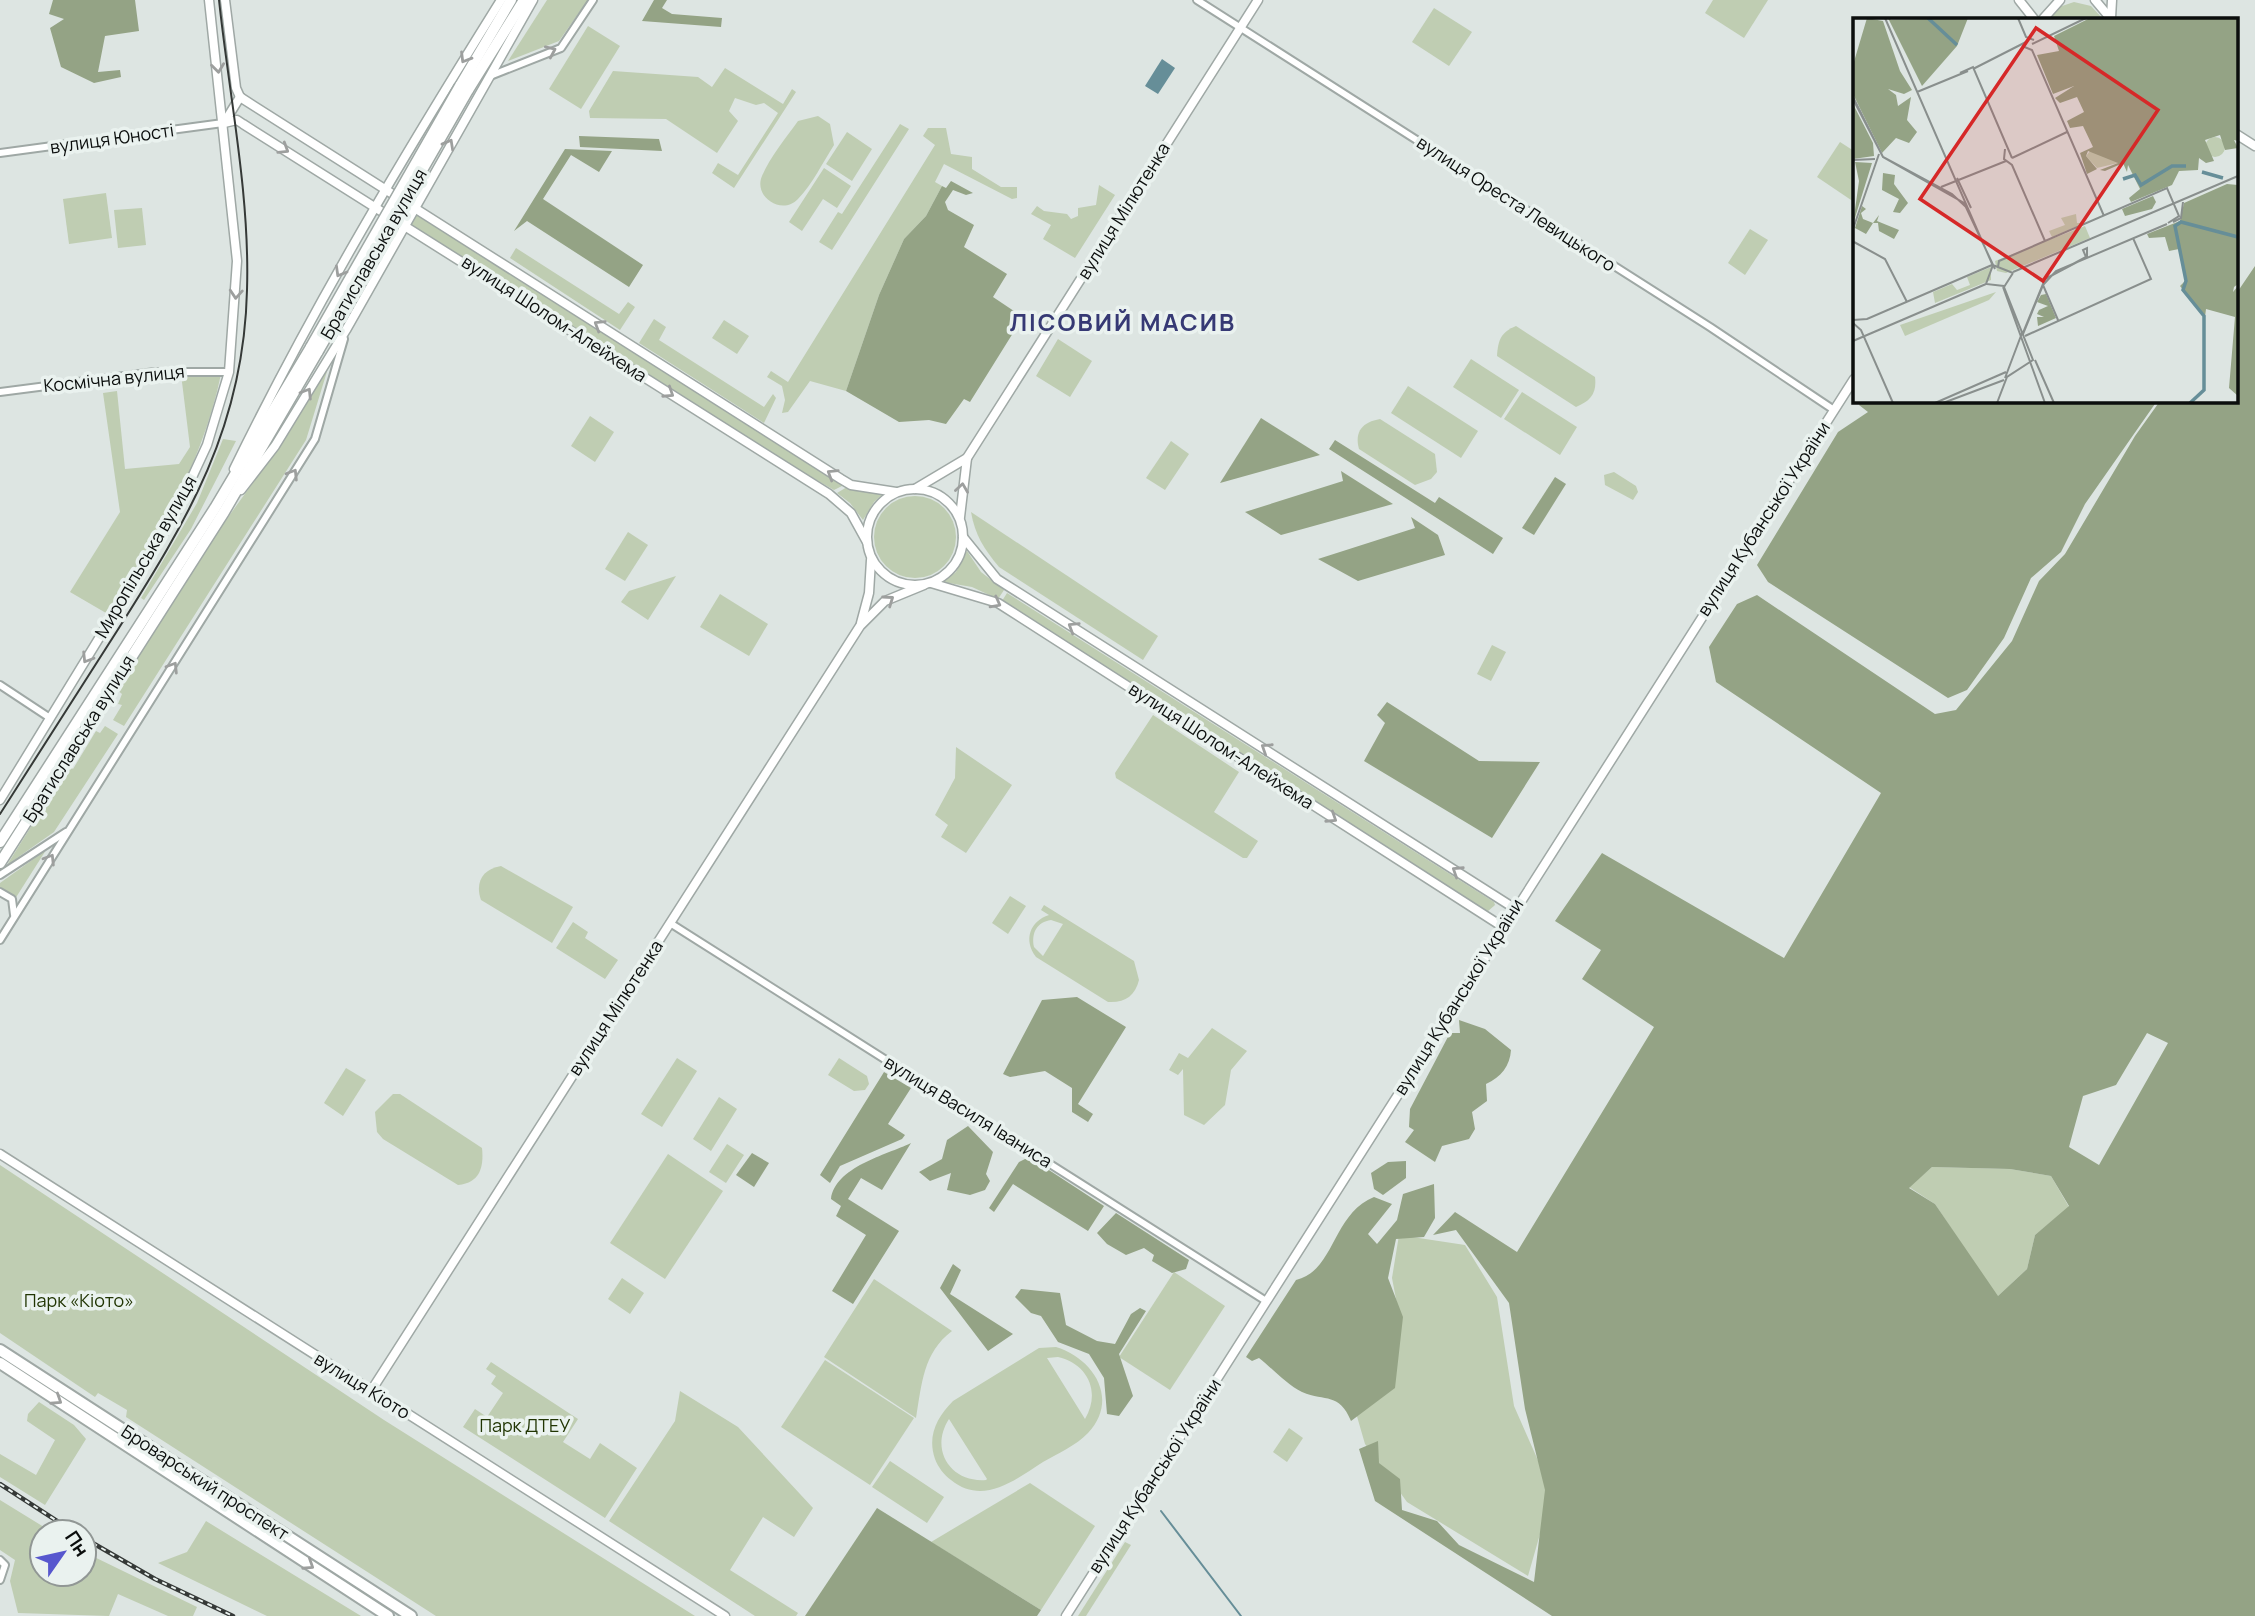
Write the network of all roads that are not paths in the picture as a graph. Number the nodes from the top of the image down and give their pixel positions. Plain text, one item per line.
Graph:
1 (209, 0) edge
2 (225, 0) edge
3 (501, 0) edge
4 (511, 0) edge
5 (524, 0) edge
6 (533, 0) edge
7 (593, 0) edge
8 (1197, 0) edge
9 (1258, 0) edge
10 (2019, 0) edge
11 (2060, 0) edge
12 (2095, 0) edge
13 (2112, 0) edge
14 (2033, 18) edge
15 (2044, 18) edge
16 (2110, 18) edge
17 (2111, 18) edge
18 (1241, 28) junction
19 (488, 76) junction
20 (464, 88) junction
21 (240, 97) junction
22 (224, 123) junction
23 (2238, 135) edge
24 (2255, 146) edge
25 (0, 153) edge
26 (399, 168) junction
27 (428, 182) junction
28 (386, 191) junction
29 (377, 206) junction
30 (414, 208) junction
31 (404, 225) junction
32 (361, 235) junction
33 (391, 248) junction
34 (346, 330) junction
35 (229, 372) junction
36 (1853, 381) edge
37 (0, 392) edge
38 (1834, 410) junction
39 (967, 458) junction
40 (915, 489) junction
41 (896, 492) junction
42 (220, 508) junction
43 (960, 519) junction
44 (963, 537) junction
45 (867, 542) junction
46 (871, 558) junction
47 (927, 584) junction
48 (860, 626) junction
49 (0, 685) edge
50 (50, 718) junction
51 (0, 800) edge
52 (68, 831) junction
53 (0, 842) edge
54 (0, 863) edge
55 (0, 875) edge
56 (0, 892) edge
57 (1514, 908) junction
58 (15, 917) junction
59 (670, 923) junction
60 (1503, 927) junction
61 (0, 940) edge
62 (0, 1154) edge
63 (1266, 1301) junction
64 (0, 1350) edge
65 (0, 1363) edge
66 (371, 1391) junction
67 (0, 1560) edge
68 (0, 1580) edge
69 (388, 1616) edge
70 (411, 1616) edge
71 (725, 1616) edge
72 (1066, 1616) edge

1 -> 22 street, Миропільська вулиця
2 - 21 street
3 -> 26 street, Братиславська вулиця
4 - 20 main road, Братиславська вулиця
5 - 20 main road, Братиславська вулиця
6 - 19 street, Братиславська вулиця
19 -> 7 street
8 - 18 street, вулиця Ореста Левицького
9 - 18 street, вулиця Мілютенка
10 - 14 street
11 - 15 street
12 - 16 street
13 - 17 street
18 - 38 street, вулиця Ореста Левицького
18 - 39 street, вулиця Мілютенка
27 -> 19 street, Братиславська вулиця
20 - 42 main road, Братиславська вулиця, bridge
21 - 22 street
21 - 28 street, вулиця Шолом-Алейхема
22 - 25 street, вулиця Юності
22 -> 29 street, вулиця Шолом-Алейхема
22 -> 35 street, Миропільська вулиця
23 - 24 street
26 - 27 street
26 - 28 street, Братиславська вулиця
27 - 30 street, Братиславська вулиця
28 - 29 street, Братиславська вулиця
28 - 30 street, вулиця Шолом-Алейхема
29 - 31 street, вулиця Шолом-Алейхема
29 - 32 street, Братиславська вулиця
30 - 31 street, Братиславська вулиця
41 -> 30 street, вулиця Шолом-Алейхема
31 - 33 street, Братиславська вулиця
31 -> 45 street, вулиця Шолом-Алейхема
32 - 33 street
32 -> 42 street, Братиславська вулиця
33 - 34 street, Братиславська вулиця
42 -> 34 street, Братиславська вулиця
52 -> 34 street, Братиславська вулиця
35 - 37 street, Космічна вулиця
35 -> 50 street, Миропільська вулиця
36 - 38 street, вулиця Кубанської України
38 - 57 street, вулиця Кубанської України
39 - 40 street, вулиця Мілютенка
43 -> 39 street, вулиця Мілютенка
40 - 41 street
40 - 43 street
41 - 45 street
42 - 53 main road, Братиславська вулиця
42 - 54 main road, Братиславська вулиця
43 - 44 street
44 - 47 street
57 -> 44 street, вулиця Шолом-Алейхема
45 - 46 street
46 - 47 street
46 - 48 street, вулиця Мілютенка
48 -> 47 street, вулиця Мілютенка
47 -> 60 street, вулиця Шолом-Алейхема
48 - 59 street, вулиця Мілютенка
49 - 50 street
50 - 51 street, Миропільська вулиця
52 - 55 street, Братиславська вулиця
58 -> 52 street, Братиславська вулиця
56 - 58 street
57 - 60 street, вулиця Кубанської України
58 - 61 street, Братиславська вулиця
59 - 63 street, вулиця Василя Іваниса
59 - 66 street, вулиця Мілютенка
60 - 63 street, вулиця Кубанської України
62 - 66 street, вулиця Кіото
63 - 72 street, вулиця Кубанської України
64 - 70 highway, Броварський проспект
65 -> 69 highway, Броварський проспект
66 - 71 street, вулиця Кіото
67 - 68 street

